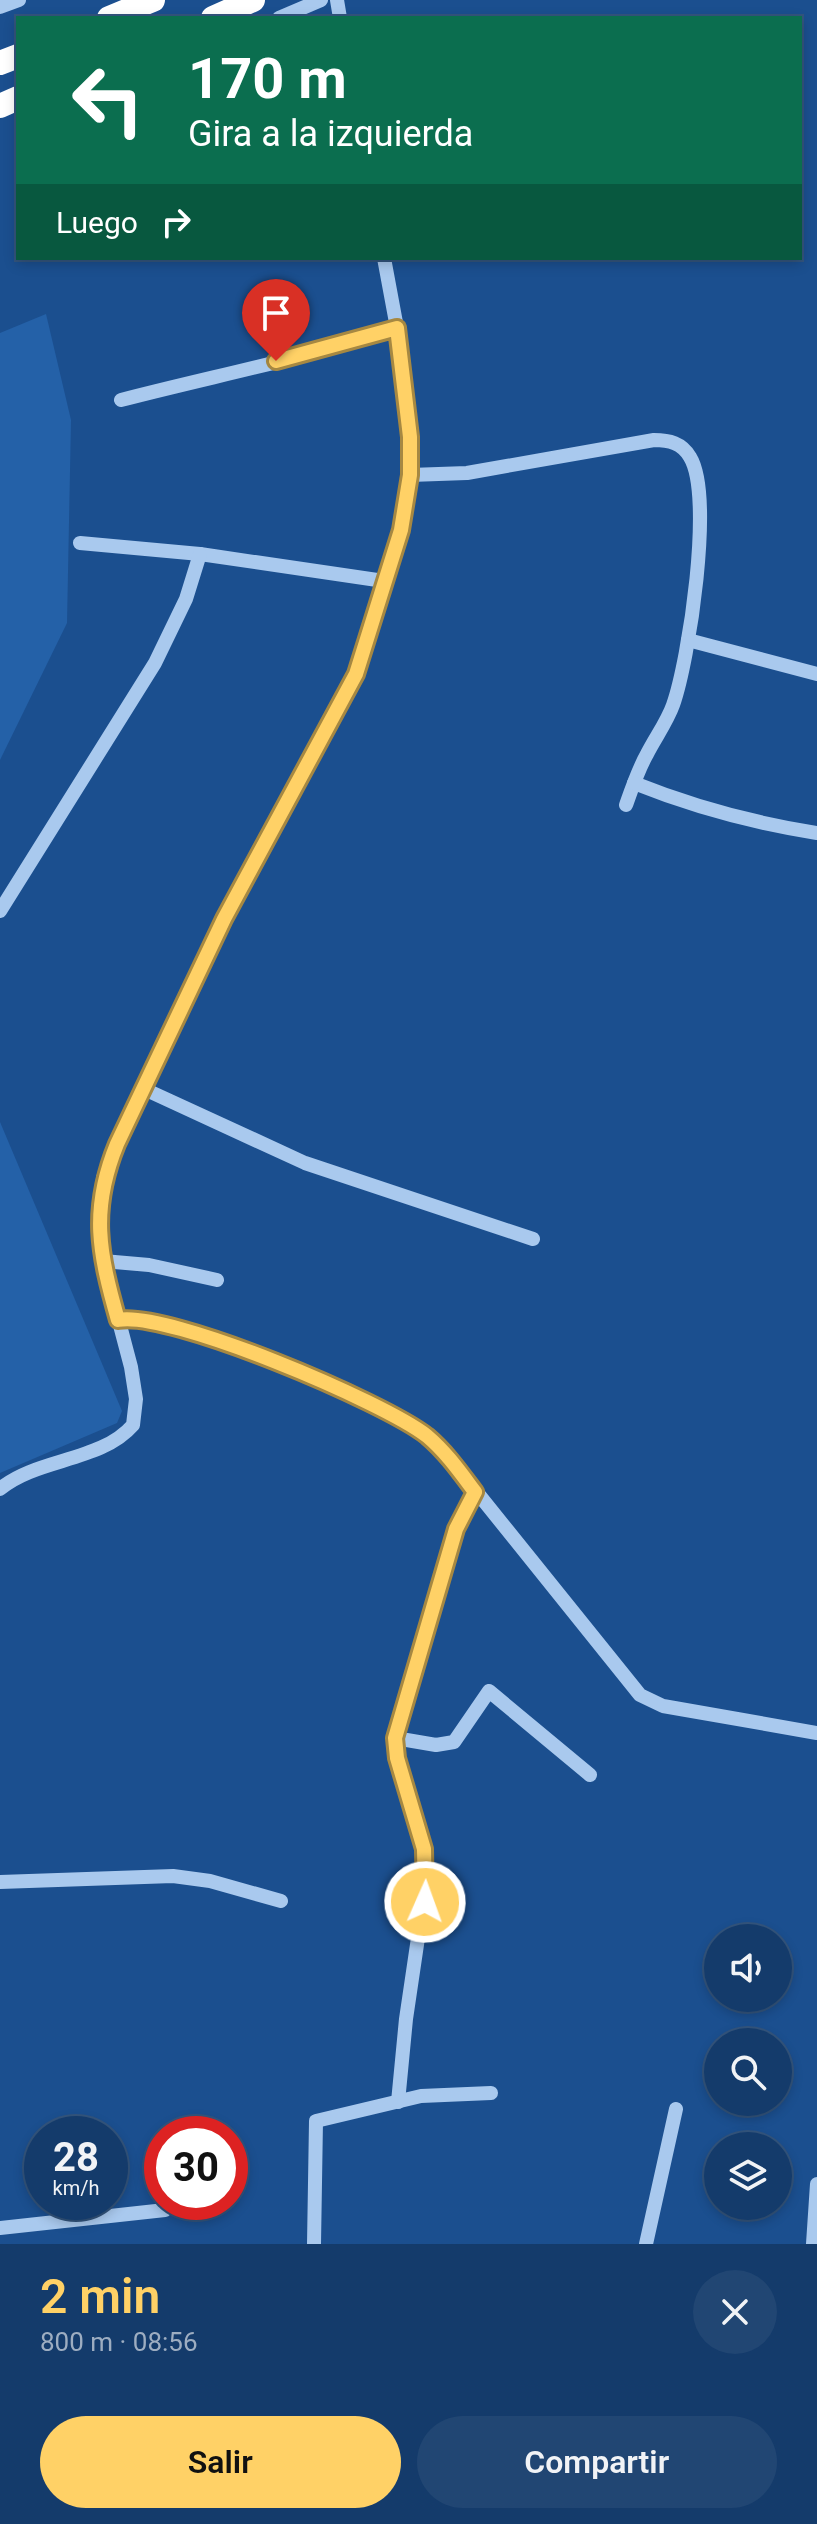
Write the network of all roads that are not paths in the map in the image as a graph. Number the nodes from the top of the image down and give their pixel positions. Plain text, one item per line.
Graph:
1 (19, 0) edge
2 (153, 0) edge
3 (253, 0) edge
4 (321, 0) edge
5 (0, 7) edge
6 (114, 16) edge
7 (217, 16) edge
8 (284, 16) edge
9 (384, 260) edge
10 (397, 328) junction
11 (121, 400) dead end
12 (410, 475) junction
13 (80, 543) dead end
14 (200, 554) junction
15 (384, 581) junction
16 (688, 640) junction
17 (817, 674) edge
18 (634, 783) junction
19 (626, 805) dead end
20 (817, 833) edge
21 (0, 911) edge
22 (142, 1088) junction
23 (533, 1239) dead end
24 (103, 1261) junction
25 (217, 1280) dead end
26 (118, 1320) junction
27 (0, 1489) edge
28 (475, 1492) junction
29 (817, 1733) edge
30 (395, 1738) junction
31 (590, 1775) dead end
32 (0, 1882) edge
33 (281, 1901) dead end
34 (491, 2093) dead end
35 (398, 2102) junction
36 (676, 2109) dead end
37 (817, 2184) edge
38 (144, 2212) edge
39 (0, 2228) edge
40 (314, 2244) edge
41 (646, 2244) edge
42 (813, 2244) edge

1 - 5 street
2 - 6 highway
3 - 7 highway
4 - 8 street
9 - 10 street
10 - 11 street
10 - 12 street
12 - 15 street
12 - 16 street
13 - 14 street
14 - 15 street
14 - 21 street
15 - 22 street
16 - 17 street
16 - 18 street
18 - 19 street
18 - 20 street
22 - 23 street
22 - 24 street
24 - 25 street
24 - 26 street
26 - 27 street
26 - 28 street
28 - 29 street
28 - 30 street
30 - 31 street
30 - 35 street
32 - 33 street
34 - 35 street
35 - 40 street
36 - 41 street
37 - 42 street
38 - 39 street

